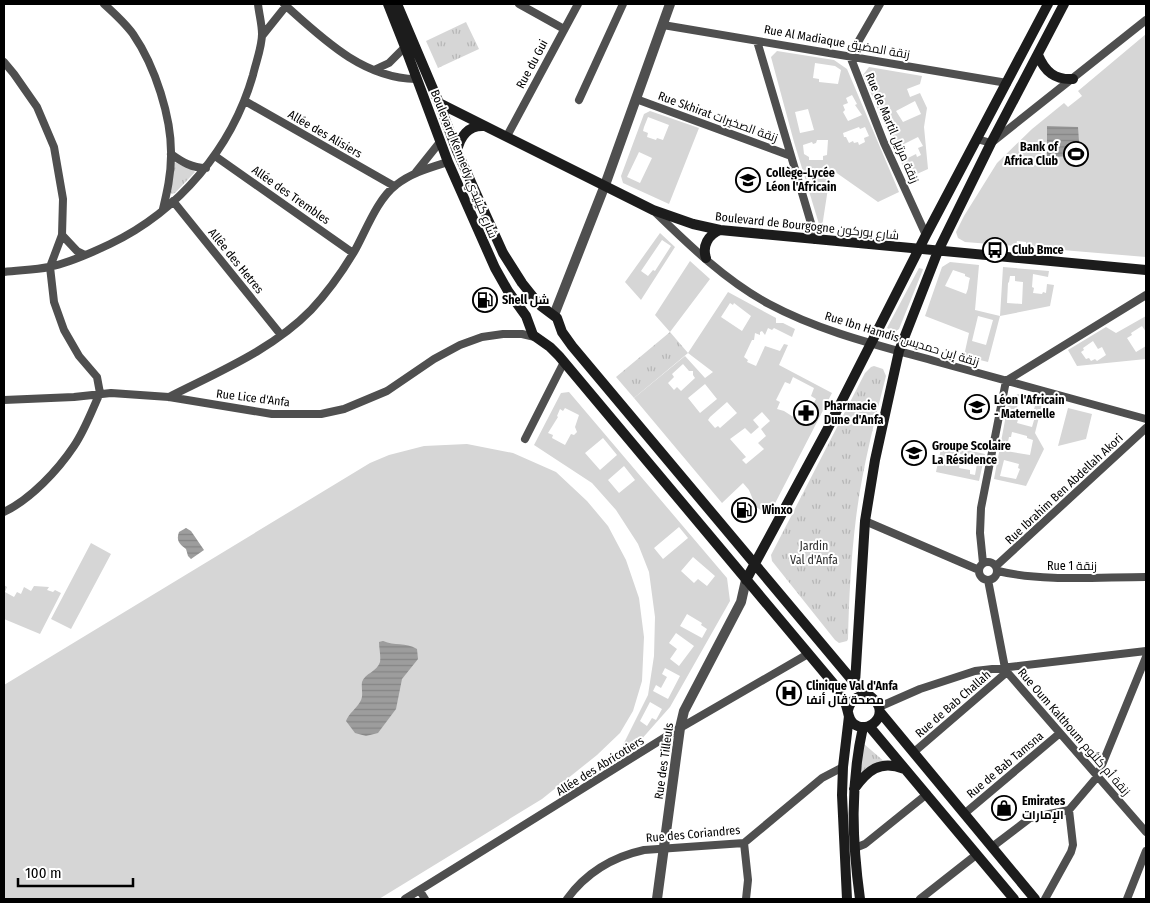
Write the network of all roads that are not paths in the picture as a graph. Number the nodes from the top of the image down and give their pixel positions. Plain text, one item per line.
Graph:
1 (104, 4) edge
2 (258, 4) edge
3 (388, 4) edge
4 (397, 4) edge
5 (520, 4) edge
6 (578, 4) edge
7 (623, 4) edge
8 (670, 4) edge
9 (880, 4) edge
10 (1048, 4) edge
11 (1064, 4) edge
12 (285, 5) edge
13 (1146, 20) edge
14 (663, 24) junction
15 (564, 29) junction
16 (262, 36) junction
17 (758, 40) junction
18 (410, 46) junction
19 (1038, 55) junction
20 (850, 56) junction
21 (4, 62) edge
22 (374, 70) junction
23 (416, 79) junction
24 (1073, 79) junction
25 (1007, 82) junction
26 (636, 99) junction
27 (579, 100) dead end
28 (244, 101) junction
29 (439, 103) junction
30 (487, 126) junction
31 (507, 136) junction
32 (977, 139) junction
33 (440, 142) junction
34 (991, 143) junction
35 (457, 151) junction
36 (171, 154) junction
37 (215, 156) junction
38 (791, 156) junction
39 (448, 162) junction
40 (206, 168) junction
41 (415, 173) junction
42 (604, 185) junction
43 (394, 186) junction
44 (173, 201) junction
45 (163, 209) junction
46 (653, 210) junction
47 (720, 230) junction
48 (62, 235) junction
49 (926, 235) junction
50 (816, 240) junction
51 (919, 249) junction
52 (938, 251) junction
53 (353, 253) junction
54 (85, 255) junction
55 (706, 258) junction
56 (50, 267) junction
57 (1146, 270) edge
58 (4, 272) edge
59 (1146, 295) edge
60 (552, 314) junction
61 (530, 326) junction
62 (560, 328) junction
63 (281, 335) junction
64 (538, 339) junction
65 (871, 344) junction
66 (899, 351) junction
67 (564, 362) junction
68 (1006, 381) junction
69 (100, 393) junction
70 (169, 397) junction
71 (4, 400) edge
72 (1146, 419) edge
73 (1146, 428) edge
74 (525, 439) dead end
75 (5, 513) edge
76 (864, 521) junction
77 (983, 562) junction
78 (755, 564) junction
79 (997, 569) junction
80 (979, 570) junction
81 (1146, 577) edge
82 (746, 580) junction
83 (988, 580) junction
84 (1146, 652) edge
85 (808, 654) junction
86 (1146, 656) edge
87 (1006, 670) junction
88 (855, 683) junction
89 (871, 697) junction
90 (879, 710) junction
91 (848, 713) junction
92 (866, 727) junction
93 (680, 728) junction
94 (1060, 733) junction
95 (914, 752) junction
96 (843, 767) junction
97 (906, 770) junction
98 (1097, 777) junction
99 (854, 790) junction
100 (927, 794) junction
101 (1069, 810) junction
102 (964, 814) junction
103 (1146, 832) edge
104 (744, 844) junction
105 (992, 847) junction
106 (855, 848) junction
107 (664, 849) junction
108 (1146, 851) edge
109 (976, 855) junction
110 (420, 891) junction
111 (405, 899) edge
112 (425, 899) edge
113 (567, 899) edge
114 (657, 899) edge
115 (746, 899) edge
116 (847, 899) edge
117 (860, 899) edge
118 (920, 899) edge
119 (1014, 899) edge
120 (1035, 899) edge
121 (1045, 899) edge
122 (1127, 899) edge

1 - 36 street
2 - 16 street
3 - 18 main road, Boulevard Kennedy شارع كينيدي
4 - 18 main road, Boulevard Kennedy شارع كينيدي
5 - 15 street
6 - 15 street, Rue du Gui
7 - 27 street
8 - 14 street
9 - 20 street
10 - 25 main road
11 - 19 main road
12 - 16 street
12 - 22 street
13 - 24 street
14 - 17 street, Rue Al Madiaque زنقة المضيق
14 - 26 street
15 - 31 street, Rue du Gui
16 - 28 street
17 - 20 street, Rue Al Madiaque زنقة المضيق
17 - 38 street
18 - 22 street
18 - 23 main road, Boulevard Kennedy شارع كينيدي
18 - 29 main road, Boulevard Kennedy شارع كينيدي
19 - 24 main road
19 - 34 main road
20 - 25 street, Rue Al Madiaque زنقة المضيق
20 - 49 street, Rue de Martil زنقة مرتيل
21 - 48 street
22 - 23 street
23 - 33 main road, Boulevard Kennedy شارع كينيدي
24 - 34 street
25 - 32 main road
26 - 38 street, Rue Skhirat زنقة الصخيرات
26 - 42 street
28 - 37 street
28 - 43 street, Allée des Alisiers
29 - 30 main road, Boulevard de Bourgogne شارع بوركون
29 - 35 main road, Boulevard Kennedy شارع كينيدي
30 - 31 main road, Boulevard de Bourgogne شارع بوركون
30 - 35 main road
31 - 42 main road, Boulevard de Bourgogne شارع بوركون
32 - 34 street
32 - 49 main road
33 - 39 main road, Boulevard Kennedy شارع كينيدي
33 - 41 street
34 - 52 main road
35 - 60 main road, Boulevard Kennedy شارع كينيدي
36 - 40 street
36 - 45 street
37 - 40 street
37 - 53 street, Allée des Trembles
38 - 50 street
39 - 41 street
39 - 61 main road, Boulevard Kennedy شارع كينيدي
40 - 44 street
41 - 43 street
42 - 46 main road, Boulevard de Bourgogne شارع بوركون
42 - 60 street
43 - 53 street
44 - 45 street
44 - 63 street, Allêe des Hetres
45 - 54 street
46 - 47 main road, Boulevard de Bourgogne شارع بوركون
46 - 55 street, Rue Ibn Hamdis زنقة إبن حمديس
47 - 50 main road, Boulevard de Bourgogne شارع بوركون
47 - 55 main road
48 - 54 street
48 - 56 street
49 - 51 main road
50 - 51 main road, Boulevard de Bourgogne شارع بوركون
51 - 52 main road, Boulevard de Bourgogne شارع بوركون
51 - 65 main road
52 - 57 main road, Boulevard de Bourgogne شارع بوركون
52 - 66 main road
53 - 63 street
54 - 56 street
55 - 65 street, Rue Ibn Hamdis زنقة إبن حمديس
56 - 58 street
56 - 69 street
59 - 68 street
60 - 61 main road
60 - 62 main road
61 - 64 main road
62 - 64 main road
62 - 78 main road
63 - 70 street
64 - 67 main road
64 - 70 street, Rue Lice d'Anfa
65 - 66 street, Rue Ibn Hamdis زنقة إبن حمديس
65 - 78 main road
66 - 68 street, Rue Ibn Hamdis زنقة إبن حمديس
66 - 76 main road
67 - 74 street
67 - 82 main road
68 - 72 street, Rue Ibn Hamdis زنقة إبن حمديس
68 - 77 street
69 - 70 street, Rue Lice d'Anfa
69 - 71 street, Rue Lice d'Anfa
69 - 75 street
73 - 79 street, Rue Ibrahim Ben Abdellah Akori
76 - 80 street
76 - 88 main road
77 - 79 street
77 - 80 street
78 - 82 main road
78 - 88 main road
79 - 81 street, Rue 1 زنقة
79 - 83 street
80 - 83 street
82 - 85 main road
82 - 93 street, Rue des Tilleuls
83 - 87 street, Rue Oum Kalthoum زنقة أم كلثوم
84 - 87 street
85 - 91 main road
85 - 93 street, Allée des Abricotiers
86 - 98 street
87 - 90 street
87 - 94 street, Rue Oum Kalthoum زنقة أم كلثوم
87 - 95 street, Rue de Bab Challah
88 - 89 main road
89 - 90 main road
89 - 91 main road
90 - 92 main road
90 - 95 main road
91 - 92 main road
91 - 96 main road
92 - 97 main road
92 - 99 main road
93 - 107 street, Rue des Tilleuls
93 - 110 street, Allée des Abricotiers
94 - 98 street, Rue Oum Kalthoum زنقة أم كلثوم
94 - 102 street, Rue de Bab Tamsna
95 - 102 main road
96 - 104 street, Rue des Coriandres
96 - 116 main road
97 - 99 main road
97 - 100 main road
98 - 101 street
98 - 103 street, Rue Oum Kalthoum زنقة أم كلثوم
99 - 106 main road
100 - 106 street
100 - 109 main road
101 - 105 street
101 - 121 street
102 - 105 main road
104 - 107 street, Rue des Coriandres
104 - 115 street
105 - 120 main road
106 - 117 main road
107 - 113 street, Rue des Coriandres
107 - 114 street, Rue des Tilleuls
108 - 122 street
109 - 118 street
109 - 119 main road
110 - 111 street, Allée des Abricotiers
110 - 112 street

